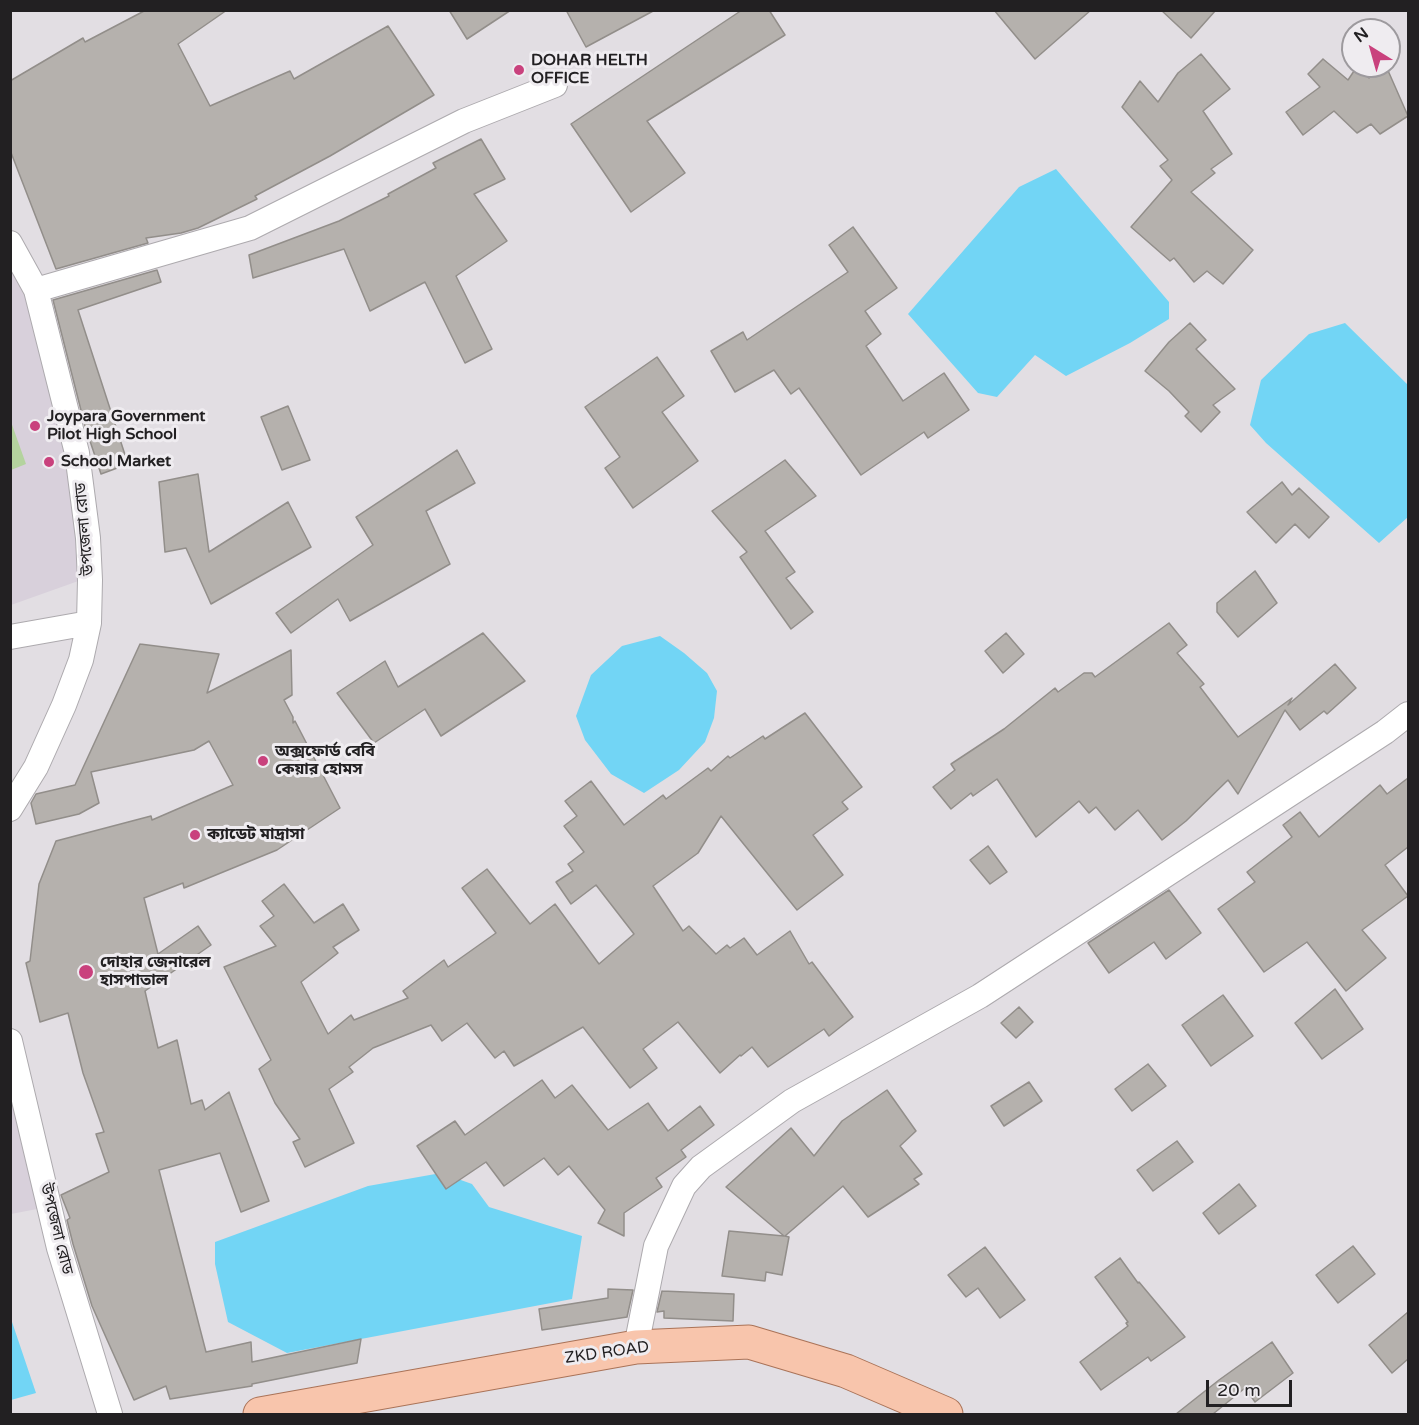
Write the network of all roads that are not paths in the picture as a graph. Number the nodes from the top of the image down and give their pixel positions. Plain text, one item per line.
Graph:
1 (555, 85) dead end
2 (10, 243) edge
3 (36, 290) junction
4 (89, 623) junction
5 (10, 637) edge
6 (1408, 714) edge
7 (10, 809) edge
8 (10, 1041) edge
9 (636, 1347) junction
10 (110, 1414) edge
11 (260, 1414) edge
12 (946, 1414) edge

1 - 3 street
2 - 3 street, উপজেলা রোড
3 - 4 street, উপজেলা রোড
4 - 5 street
4 - 7 street, উপজেলা রোড
6 - 9 street
8 - 10 street, উপজেলা রোড
9 - 11 main road, ZKD ROAD
9 - 12 main road, ZKD ROAD

